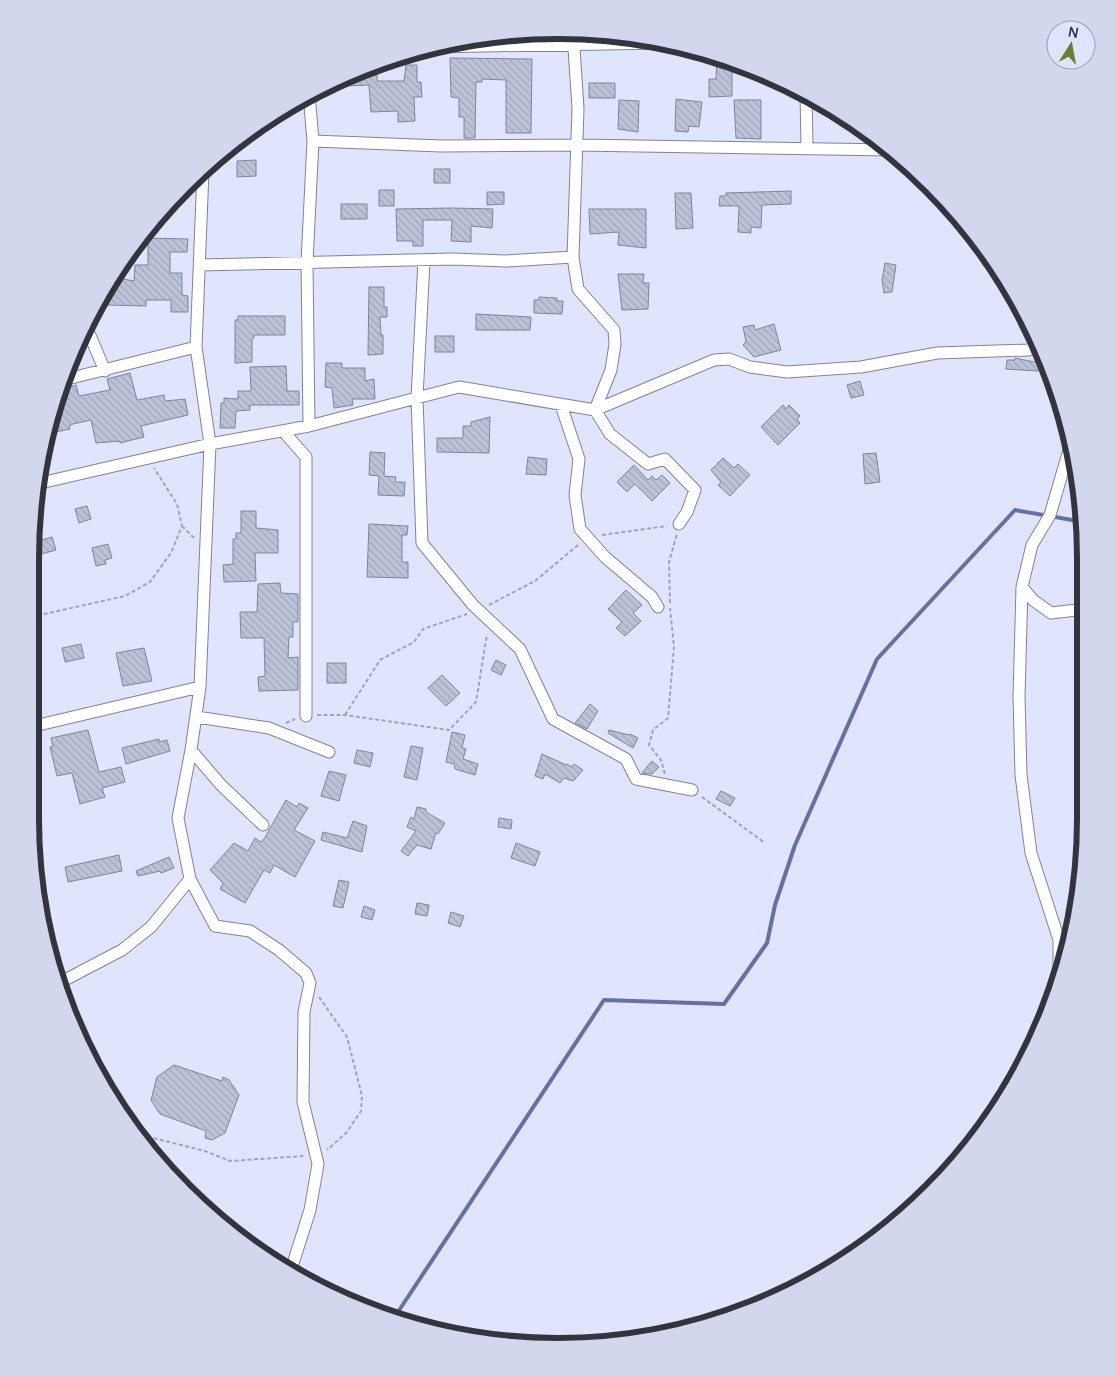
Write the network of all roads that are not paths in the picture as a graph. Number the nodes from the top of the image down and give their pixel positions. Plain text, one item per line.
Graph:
1 (556, 39) edge
2 (573, 39) edge
3 (488, 43) edge
4 (310, 102) edge
5 (806, 102) edge
6 (314, 142) junction
7 (577, 145) junction
8 (807, 147) junction
9 (880, 151) edge
10 (203, 180) edge
11 (573, 257) junction
12 (424, 260) junction
13 (307, 262) junction
14 (200, 265) junction
15 (89, 334) edge
16 (196, 347) junction
17 (1033, 347) edge
18 (105, 371) junction
19 (71, 378) edge
20 (417, 398) junction
21 (561, 404) junction
22 (595, 410) junction
23 (309, 426) junction
24 (283, 431) junction
25 (210, 444) junction
26 (1067, 458) edge
27 (44, 482) edge
28 (679, 524) road end
29 (1022, 587) junction
30 (658, 607) dead end
31 (1077, 609) edge
32 (200, 687) junction
33 (306, 716) road end
34 (197, 717) junction
35 (39, 725) edge
36 (191, 750) junction
37 (329, 752) dead end
38 (692, 790) road end
39 (263, 825) dead end
40 (190, 879) junction
41 (1059, 956) edge
42 (64, 980) edge
43 (293, 1266) edge

1 - 3 street
2 - 7 street
4 - 6 street
5 - 8 street
6 - 7 street
6 - 13 street
7 - 8 street
7 - 11 street
8 - 9 street
10 - 14 street
11 - 12 street
11 - 22 street
12 - 13 street
12 - 20 street
13 - 14 street
13 - 23 street
14 - 16 street
15 - 18 street
16 - 18 street
16 - 25 street
17 - 22 street
18 - 19 street
20 - 21 street
20 - 23 street
20 - 38 street
21 - 22 street
21 - 30 street
22 - 28 street
23 - 24 street
24 - 25 street
24 - 33 street
25 - 27 street
25 - 32 street
26 - 29 street
29 - 31 street
29 - 41 street
32 - 34 street
32 - 35 street
34 - 36 street
34 - 37 street
36 - 39 street
36 - 40 street
40 - 42 street
40 - 43 street

